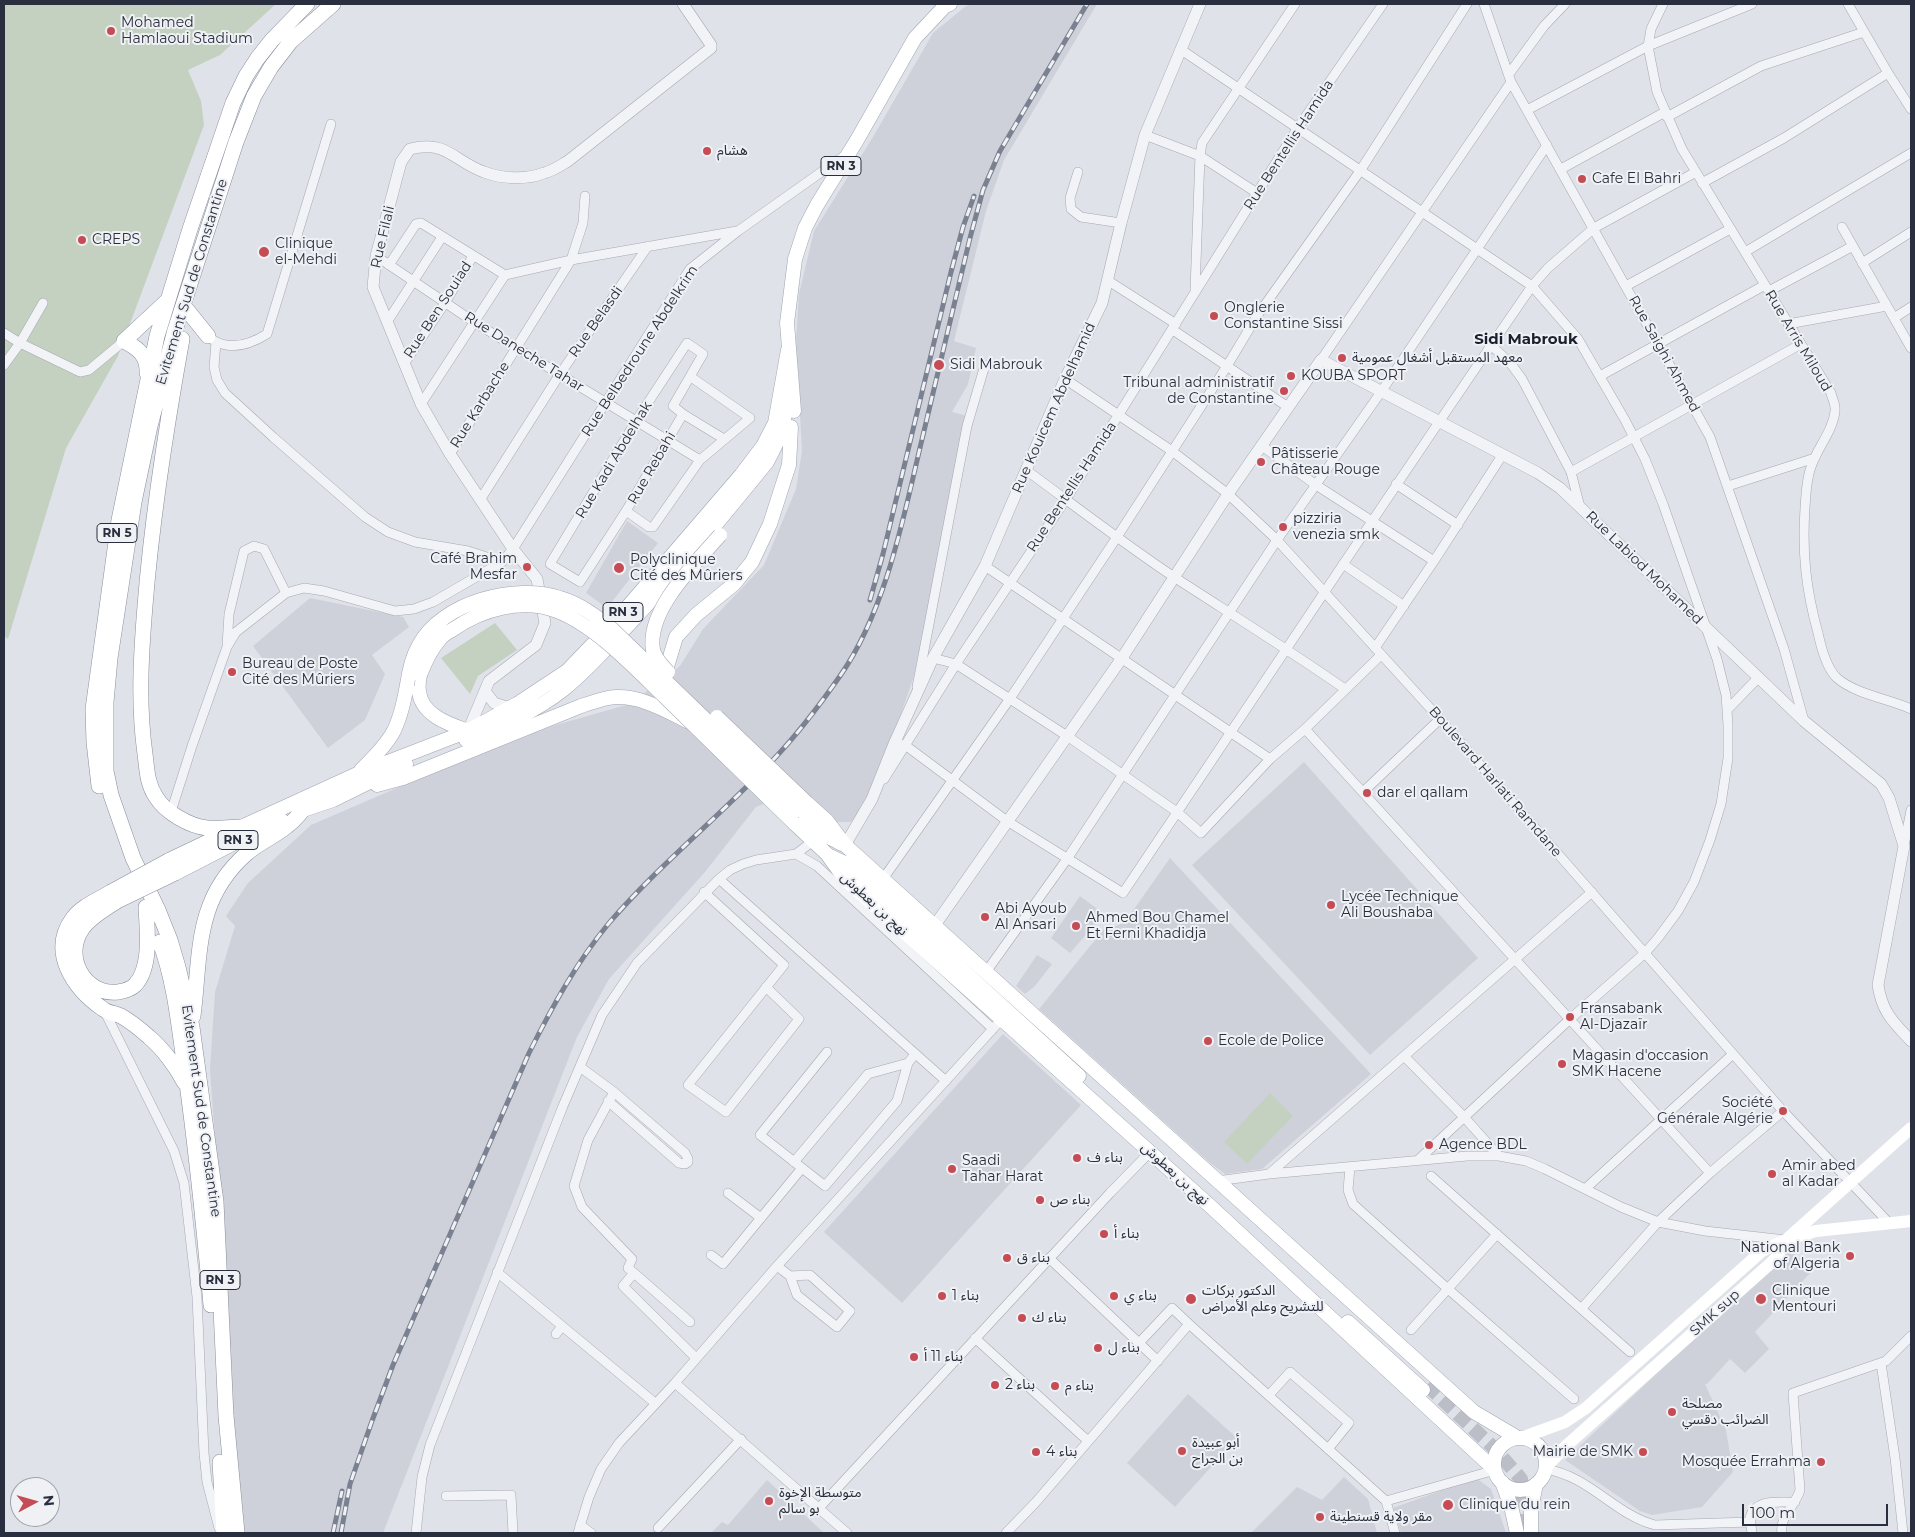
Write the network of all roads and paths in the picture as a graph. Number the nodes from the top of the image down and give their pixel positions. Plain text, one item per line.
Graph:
1 (307, 4) edge
2 (333, 4) edge
3 (683, 4) edge
4 (950, 4) edge
5 (1200, 4) edge
6 (1295, 4) edge
7 (1383, 4) edge
8 (1467, 4) edge
9 (1484, 4) edge
10 (1565, 4) edge
11 (1663, 4) edge
12 (1752, 4) edge
13 (1848, 4) edge
14 (1864, 32) junction
15 (1648, 46) junction
16 (1180, 49) junction
17 (1888, 73) junction
18 (1510, 78) junction
19 (1238, 88) junction
20 (1911, 109) edge
21 (1527, 110) junction
22 (1666, 114) junction
23 (331, 124) dead end
24 (1297, 129) junction
25 (1145, 135) junction
26 (1547, 144) junction
27 (850, 151) junction
28 (1911, 153) edge
29 (1200, 156) junction
30 (1561, 169) junction
31 (1078, 172) dead end
32 (1360, 172) junction
33 (1696, 172) junction
34 (1702, 183) junction
35 (1257, 193) junction
36 (585, 196) dead end
37 (1422, 212) junction
38 (1121, 223) junction
39 (1594, 228) junction
40 (1842, 228) dead end
41 (1730, 229) junction
42 (738, 231) junction
43 (1911, 232) edge
44 (442, 237) junction
45 (648, 246) junction
46 (1853, 246) junction
47 (1477, 250) junction
48 (1745, 252) junction
49 (376, 256) junction
50 (473, 256) junction
51 (571, 260) junction
52 (1862, 263) junction
53 (389, 266) junction
54 (194, 274) junction
55 (505, 275) junction
56 (1108, 280) junction
57 (414, 282) junction
58 (1532, 286) junction
59 (1626, 286) junction
60 (1767, 288) junction
61 (1195, 291) junction
62 (168, 300) junction
63 (43, 303) dead end
64 (445, 303) junction
65 (1887, 306) junction
66 (1911, 307) edge
67 (187, 310) junction
68 (1894, 318) junction
69 (387, 322) junction
70 (474, 322) junction
71 (1788, 324) junction
72 (1174, 327) junction
73 (4, 333) edge
74 (182, 337) junction
75 (212, 339) junction
76 (124, 340) junction
77 (20, 343) junction
78 (1801, 344) junction
79 (1491, 345) junction
80 (1659, 345) junction
81 (516, 348) junction
82 (1911, 348) edge
83 (788, 350) junction
84 (1321, 360) junction
85 (404, 364) junction
86 (4, 365) edge
87 (985, 365) dead end
88 (1227, 366) junction
89 (560, 374) junction
90 (691, 376) junction
91 (1600, 376) junction
92 (1066, 379) junction
93 (146, 389) junction
94 (1381, 392) junction
95 (605, 403) junction
96 (421, 404) junction
97 (1692, 404) junction
98 (1288, 407) junction
99 (683, 414) junction
100 (1119, 414) junction
101 (1438, 421) junction
102 (636, 422) junction
103 (791, 427) junction
104 (1634, 438) junction
105 (724, 439) junction
106 (667, 440) junction
107 (1262, 446) junction
108 (1172, 451) junction
109 (450, 454) junction
110 (1503, 454) junction
111 (1815, 458) junction
112 (700, 460) junction
113 (1026, 470) junction
114 (1570, 472) junction
115 (1396, 484) junction
116 (1316, 485) junction
117 (1728, 486) junction
118 (1228, 494) junction
119 (1066, 499) junction
120 (480, 500) junction
121 (1581, 508) junction
122 (626, 511) junction
123 (1371, 521) junction
124 (1458, 524) junction
125 (1117, 537) junction
126 (1277, 540) junction
127 (513, 549) junction
128 (1434, 561) junction
129 (502, 562) junction
130 (1343, 564) junction
131 (984, 566) junction
132 (1174, 577) junction
133 (580, 582) joint
134 (1009, 583) junction
135 (1325, 591) junction
136 (286, 593) junction
137 (1404, 606) junction
138 (1231, 612) junction
139 (1063, 619) junction
140 (1704, 625) junction
141 (227, 647) junction
142 (1287, 649) junction
143 (1378, 651) junction
144 (933, 658) junction
145 (1122, 658) junction
146 (956, 664) junction
147 (666, 670) junction
148 (1758, 678) junction
149 (1345, 689) junction
150 (485, 692) junction
151 (1176, 694) junction
152 (914, 699) junction
153 (1009, 700) junction
154 (510, 708) junction
155 (1911, 709) edge
156 (1727, 710) junction
157 (1440, 719) junction
158 (1804, 721) junction
159 (692, 724) junction
160 (1305, 729) junction
161 (468, 731) junction
162 (1232, 732) junction
163 (1067, 736) junction
164 (900, 744) junction
165 (1270, 759) junction
166 (357, 774) junction
167 (1123, 774) junction
168 (952, 780) junction
169 (1363, 792) junction
170 (346, 794) junction
171 (303, 810) junction
172 (1911, 810) edge
173 (171, 812) junction
174 (800, 812) junction
175 (1177, 812) junction
176 (1007, 821) junction
177 (241, 827) junction
178 (813, 841) junction
179 (845, 845) junction
180 (1904, 846) junction
181 (796, 854) junction
182 (827, 854) junction
183 (1067, 859) junction
184 (171, 867) junction
185 (719, 879) junction
186 (886, 881) junction
187 (704, 892) junction
188 (1592, 892) junction
189 (114, 896) junction
190 (146, 907) junction
191 (936, 926) junction
192 (1645, 953) junction
193 (1514, 959) junction
194 (986, 972) junction
195 (766, 987) junction
196 (104, 1010) junction
197 (1569, 1020) junction
198 (997, 1024) junction
199 (192, 1028) junction
200 (1911, 1041) edge
201 (826, 1052) dead end
202 (916, 1054) junction
203 (1733, 1054) junction
204 (1404, 1056) junction
205 (908, 1063) junction
206 (580, 1067) junction
207 (946, 1081) junction
208 (188, 1087) junction
209 (614, 1092) junction
210 (608, 1101) junction
211 (1783, 1111) junction
212 (1464, 1117) junction
213 (1660, 1119) junction
214 (1911, 1128) edge
215 (657, 1130) junction
216 (650, 1137) junction
217 (1150, 1152) junction
218 (1499, 1156) junction
219 (1418, 1160) junction
220 (798, 1165) junction
221 (1350, 1167) junction
222 (1710, 1173) junction
223 (1269, 1174) junction
224 (1431, 1176) dead end
225 (1217, 1181) junction
226 (1851, 1183) junction
227 (1585, 1189) junction
228 (728, 1193) dead end
229 (762, 1218) junction
230 (1911, 1221) edge
231 (1658, 1222) junction
232 (1890, 1224) junction
233 (1497, 1234) junction
234 (1786, 1240) junction
235 (711, 1255) dead end
236 (1049, 1258) junction
237 (776, 1266) junction
238 (497, 1272) junction
239 (634, 1273) junction
240 (790, 1276) junction
241 (1448, 1289) junction
242 (1582, 1308) junction
243 (690, 1322) dead end
244 (1189, 1324) junction
245 (562, 1326) junction
246 (1411, 1330) dead end
247 (556, 1334) dead end
248 (1911, 1336) edge
249 (975, 1338) junction
250 (1139, 1343) junction
251 (1630, 1352) dead end
252 (696, 1358) junction
253 (1158, 1361) junction
254 (1881, 1363) junction
255 (675, 1383) junction
256 (1268, 1396) junction
257 (1574, 1399) dead end
258 (655, 1403) junction
259 (1519, 1438) junction
260 (741, 1439) junction
261 (1088, 1441) junction
262 (1328, 1449) junction
263 (1545, 1469) junction
264 (1494, 1470) junction
265 (1502, 1482) junction
266 (1536, 1484) junction
267 (446, 1496) dead end
268 (1386, 1501) junction
269 (1795, 1502) junction
270 (819, 1508) junction
271 (1750, 1522) junction
272 (658, 1528) dead end
273 (579, 1529) edge
274 (1663, 1529) edge
275 (222, 1533) edge
276 (237, 1533) edge
277 (416, 1533) edge
278 (512, 1533) edge
279 (591, 1533) edge
280 (847, 1533) edge
281 (1006, 1533) edge
282 (1395, 1533) edge
283 (1517, 1533) edge
284 (1531, 1533) edge
285 (1752, 1533) edge
286 (1782, 1533) edge
287 (1903, 1533) edge

1 - 62 highway, Evitement Sud de Constantine / RN 5
2 - 54 highway, Evitement Sud de Constantine / RN 5
3 - 49 street, Rue Filali
4 - 27 main road, RN 3
5 - 16 street, Rue Kouicem Abdelhamid
6 - 19 street
7 - 24 street, Rue Bentellis Hamida
8 - 32 street
9 - 18 street, Rue Saighi Ahmed
10 - 18 street
11 - 15 street, Rue Arris Miloud
12 - 15 street
13 - 14 street
14 - 17 street
14 - 22 street
15 - 21 street
15 - 22 street, Rue Arris Miloud
16 - 19 street
16 - 25 street, Rue Kouicem Abdelhamid
17 - 20 street
17 - 34 street
18 - 21 street, Rue Saighi Ahmed
18 - 37 street
19 - 24 street
19 - 29 street
21 - 26 street, Rue Saighi Ahmed
22 - 30 street
22 - 33 street, Rue Arris Miloud
23 - 75 street
24 - 32 street
24 - 35 street, Rue Bentellis Hamida
25 - 29 street
25 - 38 street, Rue Kouicem Abdelhamid
26 - 30 street, Rue Saighi Ahmed
26 - 47 street
27 - 42 street, Rue Belbedroune Abdelkrim
27 - 83 main road, RN 3
28 - 48 street
29 - 35 street
29 - 61 street
30 - 39 street, Rue Saighi Ahmed
31 - 38 street
32 - 37 street
32 - 88 street
33 - 34 street, Rue Arris Miloud
33 - 39 street
34 - 41 street, Rue Arris Miloud
35 - 61 street, Rue Bentellis Hamida
36 - 51 street, Rue Karbache
37 - 47 street
37 - 84 street
38 - 56 street, Rue Kouicem Abdelhamid
39 - 58 street
39 - 59 street, Rue Saighi Ahmed
40 - 46 street
41 - 48 street, Rue Arris Miloud
41 - 59 street
42 - 45 street
42 - 95 street, Rue Belbedroune Abdelkrim
43 - 52 street
44 - 50 street
44 - 53 street
44 - 57 street
45 - 51 street
45 - 89 street, Rue Belasdi
46 - 52 street
46 - 60 street
47 - 58 street
47 - 94 street
48 - 60 street, Rue Arris Miloud
49 - 53 street, Rue Daneche Tahar
49 - 69 street, Rue Filali
50 - 55 street
50 - 64 street, Rue Ben Souiad
51 - 55 street
51 - 81 street, Rue Karbache
52 - 65 street
53 - 57 street, Rue Daneche Tahar
54 - 67 highway
54 - 199 highway, Evitement Sud de Constantine / RN 5
55 - 70 street
56 - 72 street
56 - 92 street, Rue Kouicem Abdelhamid
57 - 64 street, Rue Daneche Tahar
57 - 69 street
58 - 79 street
58 - 91 street
59 - 80 street, Rue Saighi Ahmed
60 - 71 street, Rue Arris Miloud
60 - 80 street
61 - 72 street, Rue Bentellis Hamida
62 - 76 highway
62 - 93 highway, Evitement Sud de Constantine / RN 5
63 - 77 street
64 - 70 street, Rue Daneche Tahar
64 - 85 street, Rue Ben Souiad
65 - 68 street
65 - 71 street
66 - 68 street
67 - 74 highway
67 - 75 highway
68 - 82 street
69 - 85 street, Rue Filali
70 - 81 street, Rue Daneche Tahar
70 - 96 street
71 - 78 street, Rue Arris Miloud
72 - 88 street
72 - 100 street, Rue Bentellis Hamida
73 - 77 street
74 - 75 highway
74 - 173 highway
75 - 129 street
76 - 77 street
76 - 93 highway
77 - 86 street
78 - 97 street
78 - 111 street, Rue Arris Miloud
79 - 101 street
79 - 114 street
80 - 91 street
80 - 97 street, Rue Saighi Ahmed
81 - 89 street, Rue Daneche Tahar
81 - 109 street, Rue Karbache
83 - 103 main road
83 - 154 main road, RN 3
83 - 170 main road, RN 3
84 - 94 street, Rue Labiod Mohamed
84 - 98 street
85 - 96 street, Rue Filali
87 - 152 street
88 - 98 street
88 - 108 street
89 - 95 street, Rue Daneche Tahar
89 - 120 street, Rue Belasdi
90 - 99 street
90 - 102 street, Rue Kadi Abdelhak
90 - 105 street
91 - 104 street
92 - 100 street, Boulevard Harlati Ramdane
92 - 113 street, Rue Kouicem Abdelhamid
93 - 190 highway, Evitement Sud de Constantine / RN 5
94 - 101 street, Rue Labiod Mohamed
94 - 116 street
95 - 102 street, Rue Daneche Tahar
95 - 127 street, Rue Belbedroune Abdelkrim
96 - 109 street, Rue Filali
97 - 104 street
97 - 117 street, Rue Saighi Ahmed
98 - 107 street
99 - 105 street
99 - 106 street, Rue Rebahi
100 - 108 street, Boulevard Harlati Ramdane
100 - 119 street, Rue Bentellis Hamida
101 - 110 street, Rue Labiod Mohamed
101 - 115 street
102 - 106 street, Rue Daneche Tahar
102 - 133 street, Rue Kadi Abdelhak
103 - 147 main road
103 - 147 main road, bridge
104 - 114 street
104 - 140 street
105 - 112 street
106 - 112 street, Rue Daneche Tahar
106 - 122 street, Rue Rebahi
107 - 116 street
107 - 118 street
108 - 118 street, Boulevard Harlati Ramdane
108 - 125 street
109 - 120 street, Rue Filali
110 - 121 street, Rue Labiod Mohamed
110 - 124 street
111 - 117 street
111 - 155 street, Rue Arris Miloud
112 - 122 street
113 - 119 street
113 - 131 street, Rue Kouicem Abdelhamid
114 - 121 street
115 - 123 street
115 - 124 street
116 - 123 street
116 - 126 street
117 - 158 street, Rue Saighi Ahmed
118 - 126 street, Boulevard Harlati Ramdane
118 - 132 street
119 - 125 street
119 - 134 street, Rue Bentellis Hamida
120 - 127 street, Rue Filali
121 - 140 street, Rue Labiod Mohamed
122 - 133 street, Rue Rebahi
123 - 128 street
123 - 130 street
124 - 128 street
125 - 132 street
125 - 139 street
126 - 135 street, Boulevard Harlati Ramdane
126 - 138 street
127 - 129 street, Rue Belbedroune Abdelkrim
127 - 150 street, Rue Filali
128 - 137 street
129 - 136 street
130 - 135 street
130 - 137 street
131 - 134 street
131 - 144 street, Rue Kouicem Abdelhamid
132 - 138 street
132 - 145 street
134 - 139 street
134 - 146 street, Rue Bentellis Hamida
135 - 142 street
135 - 143 street, Boulevard Harlati Ramdane
136 - 141 street
136 - 141 street
137 - 143 street
138 - 142 street
138 - 151 street
139 - 145 street
139 - 153 street
140 - 148 street, Rue Labiod Mohamed
140 - 156 street
141 - 173 street
142 - 149 street
142 - 162 street
143 - 149 street
143 - 157 street, Boulevard Harlati Ramdane
144 - 146 street
144 - 152 street, Rue Kouicem Abdelhamid
145 - 151 street
145 - 163 street
146 - 153 street
146 - 164 street, Rue Bentellis Hamida
147 - 174 main road, bridge
148 - 156 street
148 - 158 street, Rue Labiod Mohamed
149 - 160 street
150 - 154 street
150 - 161 street, Rue Filali
151 - 162 street
151 - 167 street
152 - 164 street, Rue Kouicem Abdelhamid
153 - 163 street
153 - 168 street
154 - 161 main road, RN 3
156 - 192 street
157 - 169 street
157 - 188 street, Boulevard Harlati Ramdane
158 - 180 street, Rue Labiod Mohamed
159 - 161 main road, bridge
159 - 170 main road, RN 3
159 - 174 main road, bridge
160 - 165 street
160 - 169 street
161 - 166 main road, RN 3
162 - 165 street
162 - 175 street
163 - 167 street
163 - 176 street
164 - 168 street
164 - 179 street, Rue Kouicem Abdelhamid
165 - 175 street
166 - 174 main road, bridge
166 - 177 main road, RN 3
167 - 175 street
167 - 183 street
168 - 176 street
168 - 186 street
169 - 193 street
170 - 171 main road, RN 3
171 - 184 highway, RN 3
171 - 199 highway, RN 3
172 - 180 street
173 - 177 highway
174 - 178 main road
174 - 179 main road
175 - 183 street
176 - 183 street
176 - 191 street
177 - 184 highway, RN 3
178 - 181 street
178 - 182 main road
179 - 186 main road
180 - 200 street
181 - 185 street
181 - 198 street
182 - 186 main road, نهج بن بعطوش
182 - 198 main road, نهج بن بعطوش
183 - 194 street
184 - 189 highway, RN 3, bridge
185 - 187 street
185 - 202 street
186 - 191 main road, نهج بن بعطوش
187 - 195 street
187 - 206 street
188 - 192 street, Boulevard Harlati Ramdane
188 - 193 street
189 - 190 highway, RN 3
189 - 196 highway, RN 3
190 - 208 highway, Evitement Sud de Constantine / RN 5
191 - 194 main road, نهج بن بعطوش
192 - 197 street
192 - 203 street, Boulevard Harlati Ramdane
193 - 197 street
193 - 204 street
194 - 225 main road, نهج بن بعطوش
195 - 195 street
196 - 208 highway, RN 3
196 - 275 street
197 - 212 street
197 - 213 street
198 - 207 street
198 - 217 main road, نهج بن بعطوش
199 - 276 highway, Evitement Sud de Constantine / RN 3
201 - 220 street
202 - 205 street
202 - 207 street
203 - 211 street, Boulevard Harlati Ramdane
203 - 213 street
204 - 212 street
204 - 223 street
205 - 220 street
205 - 220 street
206 - 209 street
206 - 238 street
207 - 237 street
208 - 275 highway, Evitement Sud de Constantine / RN 3
209 - 210 street
209 - 215 street
210 - 216 street
210 - 239 street
211 - 222 street
211 - 226 street, Boulevard Harlati Ramdane
212 - 218 street
212 - 219 street
213 - 222 street
213 - 227 street
214 - 226 main road
215 - 216 street
215 - 216 street
217 - 236 street
217 - 264 main road, نهج بن بعطوش
218 - 219 street
218 - 227 street
219 - 221 street
220 - 229 street
221 - 223 street
221 - 241 street
222 - 231 street
223 - 225 street
224 - 233 street
225 - 259 main road, نهج بن بعطوش
226 - 232 street, Boulevard Harlati Ramdane
226 - 234 main road
227 - 231 street
228 - 229 street
229 - 235 street
230 - 232 main road
231 - 234 street
231 - 242 street
232 - 234 main road
233 - 241 street
233 - 242 street
234 - 259 main road
234 - 263 main road, SMK sup
236 - 249 street
236 - 250 street
237 - 240 street
237 - 252 street
238 - 245 street
238 - 277 street
239 - 243 street
239 - 252 street
240 - 240 street
241 - 246 street
241 - 257 street
242 - 251 street
244 - 250 street
244 - 253 street
244 - 256 street
245 - 247 street
245 - 258 street
248 - 254 street
249 - 261 street
249 - 270 street
250 - 253 street
252 - 255 street
253 - 261 street
254 - 269 street
254 - 287 street
255 - 258 street
255 - 260 street
256 - 262 street
256 - 262 street
258 - 273 street
259 - 263 main road
259 - 264 main road
260 - 270 street
260 - 272 street
261 - 281 street
262 - 268 street
263 - 266 main road
263 - 274 street
264 - 265 main road
264 - 268 street
265 - 266 main road
265 - 283 main road
266 - 284 main road
267 - 278 street
268 - 282 street
269 - 271 street
269 - 286 street
270 - 280 street
271 - 274 street
271 - 285 street
273 - 279 street

